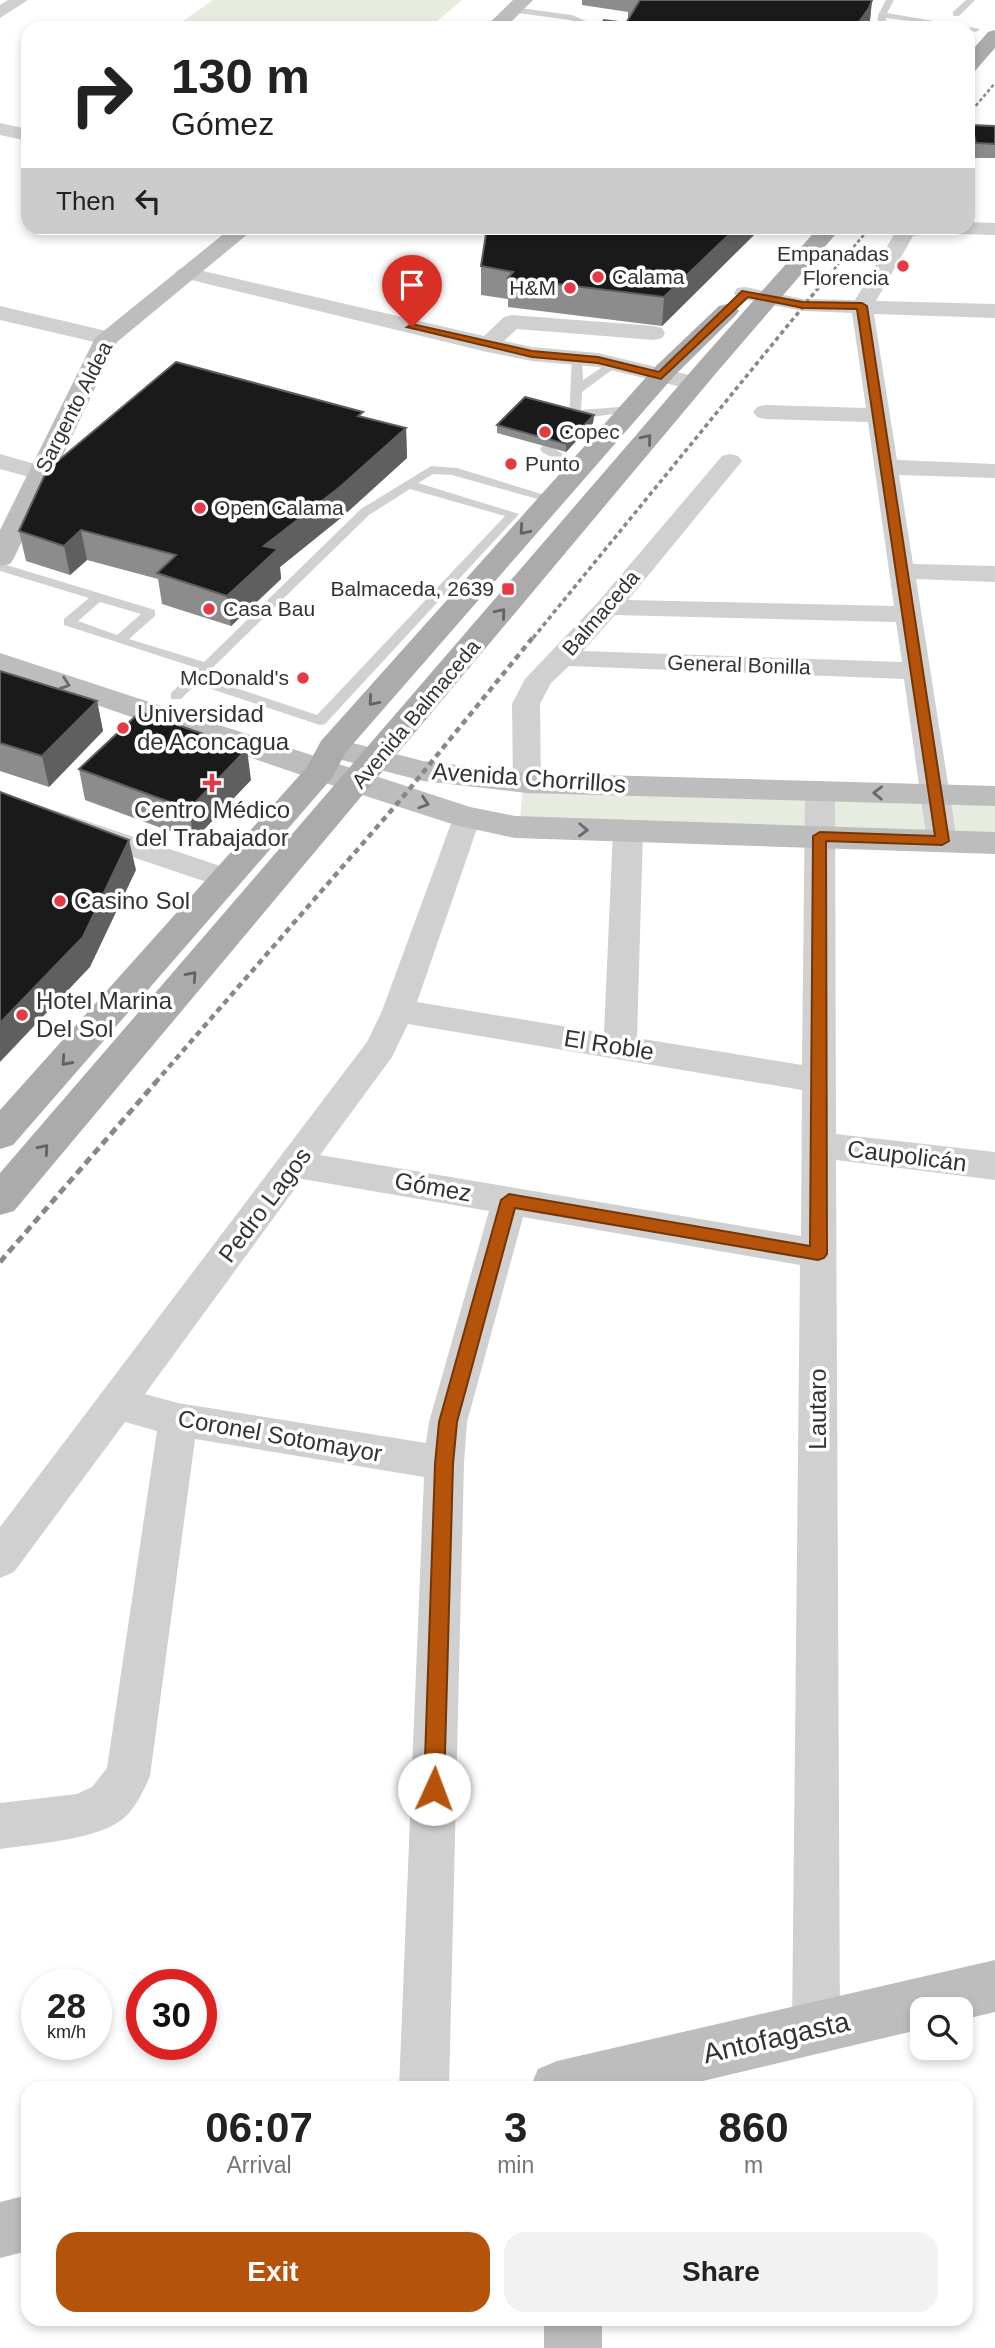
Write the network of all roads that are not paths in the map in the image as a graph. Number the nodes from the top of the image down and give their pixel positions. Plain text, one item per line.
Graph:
1 (20, 0) edge
2 (890, 0) edge
3 (971, 0) edge
4 (519, 5) edge
5 (0, 13) edge
6 (956, 14) dead end
7 (502, 21) edge
8 (583, 21) edge
9 (882, 21) edge
10 (995, 36) edge
11 (975, 59) edge
12 (0, 129) edge
13 (21, 134) edge
14 (975, 229) edge
15 (995, 229) edge
16 (235, 235) edge
17 (798, 235) edge
18 (824, 235) edge
19 (904, 235) edge
20 (186, 273) junction
21 (758, 297) junction
22 (862, 306) junction
23 (995, 311) edge
24 (0, 313) edge
25 (654, 333) dead end
26 (107, 338) junction
27 (487, 345) junction
28 (576, 358) junction
29 (614, 364) junction
30 (661, 376) junction
31 (694, 383) junction
32 (574, 392) junction
33 (632, 409) junction
34 (765, 412) dead end
35 (878, 415) junction
36 (548, 447) edge
37 (0, 461) edge
38 (730, 461) dead end
39 (886, 467) junction
40 (580, 468) junction
41 (995, 471) edge
42 (40, 473) junction
43 (407, 484) junction
44 (552, 499) junction
45 (0, 558) edge
46 (0, 567) edge
47 (902, 571) junction
48 (995, 574) edge
49 (98, 597) junction
50 (608, 607) junction
51 (908, 614) junction
52 (0, 638) edge
53 (119, 640) junction
54 (562, 658) junction
55 (0, 662) edge
56 (207, 667) junction
57 (917, 671) junction
58 (185, 688) junction
59 (326, 759) junction
60 (368, 770) junction
61 (527, 783) junction
62 (820, 791) junction
63 (935, 794) junction
64 (995, 796) edge
65 (0, 802) edge
66 (466, 817) junction
67 (628, 831) junction
68 (820, 836) junction
69 (942, 841) junction
70 (995, 843) edge
71 (228, 878) junction
72 (400, 1006) junction
73 (621, 1036) junction
74 (819, 1075) junction
75 (0, 1135) edge
76 (819, 1145) junction
77 (296, 1164) junction
78 (995, 1166) edge
79 (0, 1200) edge
80 (509, 1200) junction
81 (818, 1254) junction
82 (117, 1403) junction
83 (178, 1420) junction
84 (444, 1464) junction
85 (0, 1559) edge
86 (0, 1826) edge
87 (995, 1986) edge
88 (816, 2028) junction
89 (424, 2081) edge
90 (588, 2081) edge
91 (21, 2225) edge
92 (0, 2231) edge
93 (573, 2326) edge
94 (573, 2348) edge

1 - 5 street
2 - 9 lane
3 - 6 lane
4 - 7 street
4 - 8 lane
10 - 11 main road
12 - 13 street
14 - 15 street
16 - 20 street, Sargento Aldea
17 - 21 main road, Avenida Balmaceda
18 - 21 main road, Avenida Balmaceda
19 - 22 street
20 - 26 street, Sargento Aldea
20 - 27 street
21 - 22 street
21 - 30 main road, Avenida Balmaceda
21 - 31 main road, Avenida Balmaceda
22 - 23 street
22 - 35 street
24 - 26 street
25 - 27 street
26 - 42 street, Sargento Aldea
27 - 28 street
28 - 29 street
28 - 32 lane
29 - 30 street
29 - 32 lane
30 - 31 street
30 - 33 main road, Avenida Balmaceda
60 -> 31 main road, Avenida Balmaceda
32 - 33 lane
33 - 40 main road, Avenida Balmaceda
34 - 35 street
35 - 39 street
36 - 40 lane
37 - 42 street
38 - 50 street, Balmaceda
39 - 41 street
39 - 47 street
40 - 44 main road, Avenida Balmaceda
42 - 45 street, Sargento Aldea
43 - 44 lane
43 - 56 lane
43 - 58 lane
44 -> 59 main road, Avenida Balmaceda
46 - 49 lane
47 - 48 street
47 - 51 street
49 - 53 lane
49 - 53 lane
50 - 51 street
50 - 54 street, Balmaceda
51 - 57 street
52 - 58 street
53 - 56 lane
54 - 57 street, General Bonilla
54 - 61 street, Balmaceda
55 -> 59 street
56 - 58 lane
57 - 63 street
58 - 59 street
59 - 60 street
59 - 71 main road, Avenida Balmaceda
60 - 61 street, Avenida Chorrillos
60 -> 66 street, Avenida Chorrillos
79 -> 60 main road, Avenida Balmaceda
61 - 62 street, Avenida Chorrillos
63 -> 62 street, Avenida Chorrillos
62 - 68 street, Lautaro
63 - 64 street, Avenida Chorrillos
63 - 69 street
65 - 71 street
66 -> 67 street, Avenida Chorrillos
66 - 72 street, Pedro Lagos
67 - 68 street, Avenida Chorrillos
67 - 73 street
68 - 69 street, Avenida Chorrillos
68 - 74 street, Lautaro
69 - 70 street, Avenida Chorrillos
71 -> 75 main road, Avenida Balmaceda
72 - 73 street, El Roble
72 - 77 street, Pedro Lagos
73 - 74 street, El Roble
74 - 76 street, Lautaro
76 - 78 street, Caupolicán
76 - 81 street, Lautaro
77 - 80 street, Gómez
77 - 82 street, Pedro Lagos
80 - 81 street, Gómez
80 - 84 street
81 - 88 street, Lautaro
82 - 83 street, Coronel Sotomayor
82 - 85 street, Pedro Lagos
83 - 84 street, Coronel Sotomayor
83 - 86 street
84 - 89 street
87 - 88 street, Antofagasta
88 - 90 street, Antofagasta
91 - 92 street
93 - 94 street

